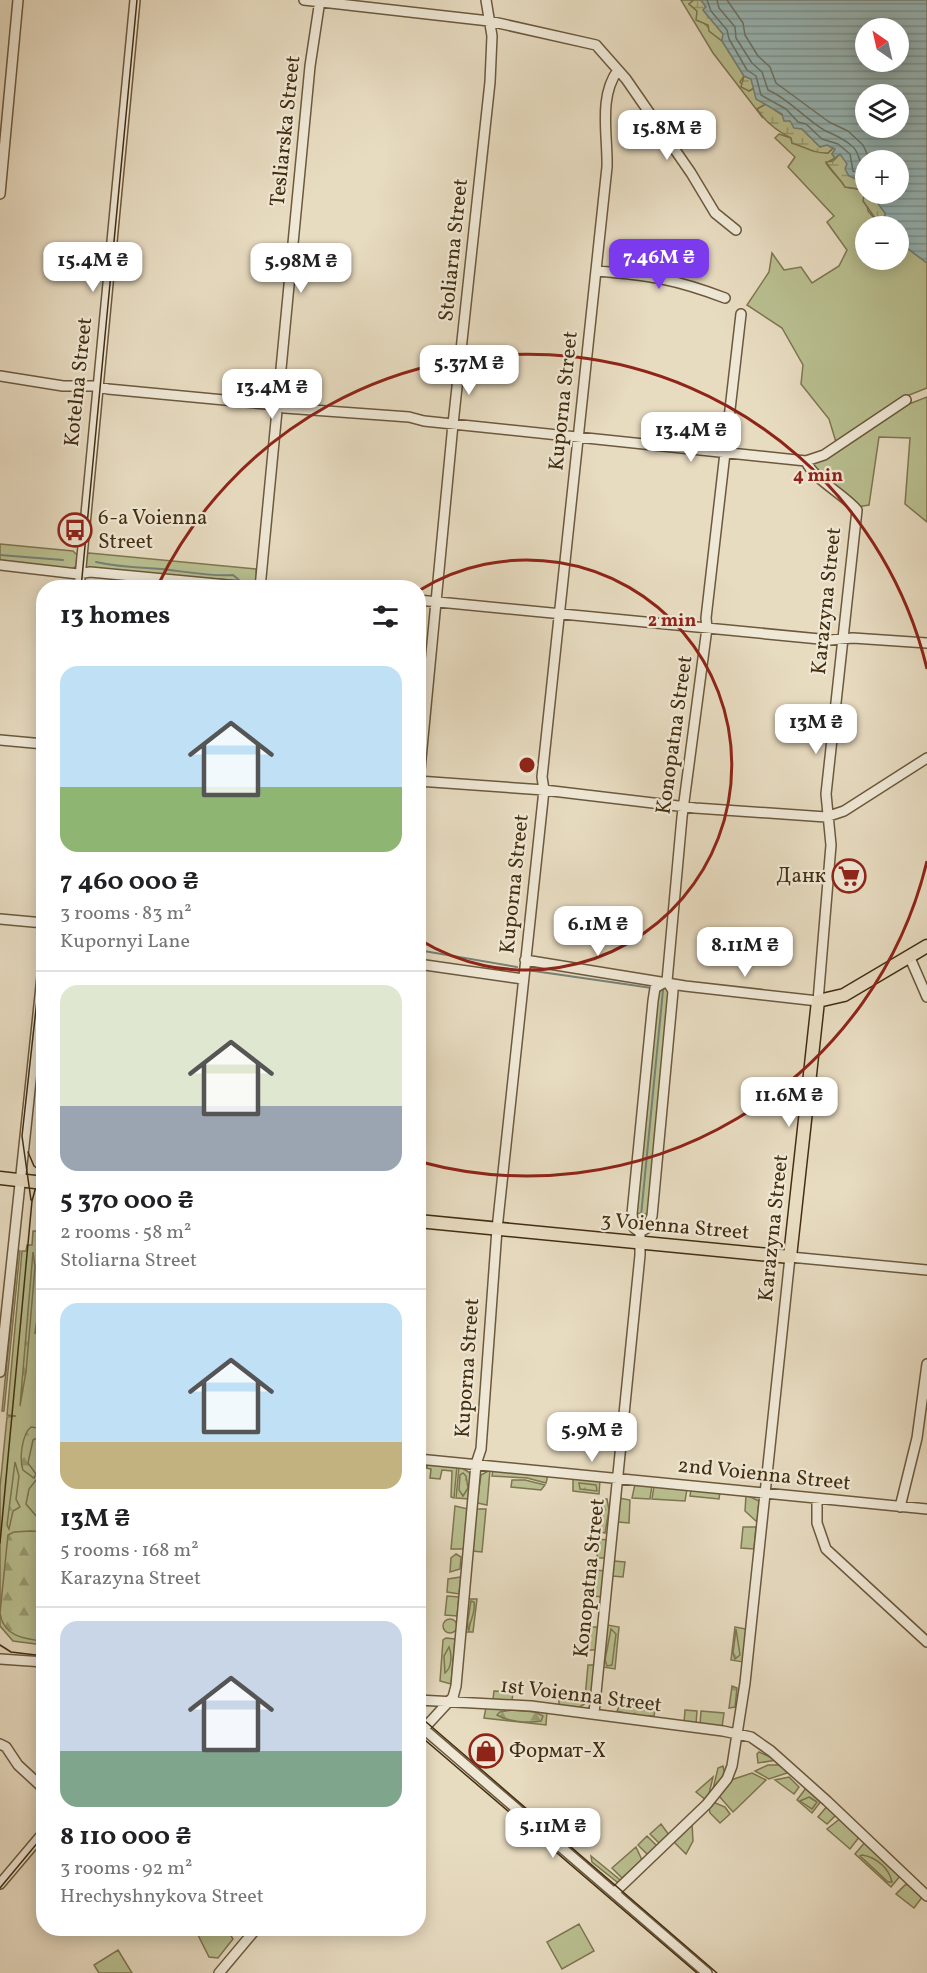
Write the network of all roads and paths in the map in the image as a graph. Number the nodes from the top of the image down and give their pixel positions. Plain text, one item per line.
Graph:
1 (18, 0) edge
2 (135, 0) edge
3 (304, 0) edge
4 (486, 0) edge
5 (319, 1) edge
6 (489, 21) junction
7 (618, 70) junction
8 (0, 194) edge
9 (736, 230) dead end
10 (596, 271) junction
11 (725, 297) dead end
12 (741, 314) dead end
13 (0, 376) edge
14 (97, 386) junction
15 (906, 400) dead end
16 (277, 407) junction
17 (453, 424) junction
18 (578, 436) junction
19 (723, 453) junction
20 (807, 461) junction
21 (0, 565) edge
22 (80, 574) junction
23 (80, 580) edge
24 (175, 580) edge
25 (261, 580) edge
26 (426, 600) edge
27 (435, 601) junction
28 (558, 612) junction
29 (707, 628) junction
30 (843, 639) junction
31 (927, 643) edge
32 (426, 704) edge
33 (0, 740) edge
34 (36, 743) edge
35 (927, 758) edge
36 (426, 784) edge
37 (543, 790) junction
38 (684, 807) junction
39 (826, 817) junction
40 (0, 920) edge
41 (36, 922) edge
42 (927, 946) edge
43 (910, 958) junction
44 (525, 960) junction
45 (426, 965) edge
46 (523, 979) junction
47 (667, 981) junction
48 (927, 997) edge
49 (818, 1001) junction
50 (36, 1035) edge
51 (0, 1178) edge
52 (21, 1179) junction
53 (36, 1182) edge
54 (426, 1222) edge
55 (497, 1229) junction
56 (640, 1238) junction
57 (790, 1257) junction
58 (927, 1270) edge
59 (927, 1364) edge
60 (0, 1372) edge
61 (426, 1460) edge
62 (476, 1464) junction
63 (618, 1479) junction
64 (764, 1494) junction
65 (817, 1498) junction
66 (900, 1507) junction
67 (927, 1509) edge
68 (927, 1642) edge
69 (0, 1659) edge
70 (36, 1661) edge
71 (426, 1701) edge
72 (448, 1702) junction
73 (594, 1713) junction
74 (426, 1723) edge
75 (426, 1734) edge
76 (739, 1734) junction
77 (0, 1744) edge
78 (36, 1782) edge
79 (36, 1841) edge
80 (0, 1884) edge
81 (614, 1893) junction
82 (927, 1896) edge
83 (250, 1936) edge
84 (219, 1973) edge
85 (706, 1973) edge

1 - 8 street
2 - 14 street, Kotelna Street
3 - 5 street
4 - 6 street, Stoliarna Street
5 - 6 street
5 - 16 street, Tesliarska Street
6 - 7 street
6 - 17 street, Stoliarna Street
7 - 9 street
7 - 10 street, Kuporna Street
10 - 11 street
10 - 18 street, Kuporna Street
12 - 19 street, Konopatna Street
13 - 14 street
14 - 16 street
14 - 22 street, Kotelna Street
15 - 20 street
16 - 17 street
16 - 25 street, Tesliarska Street
17 - 18 street
17 - 27 street, Stoliarna Street
18 - 19 street
18 - 28 street, Kuporna Street
19 - 20 street
19 - 29 street, Konopatna Street
20 - 30 street, Karazyna Street
21 - 22 street
22 - 23 street, Kotelna Street
22 - 24 street
26 - 27 street
27 - 28 street
27 - 32 street, Stoliarna Street
28 - 29 street
28 - 37 street, Kuporna Street
29 - 30 street
29 - 38 street, Konopatna Street
30 - 31 street
30 - 39 street, Karazyna Street
33 - 34 street
35 - 39 street
36 - 37 street
37 - 38 street
37 - 44 street, Kuporna Street
38 - 39 street
38 - 47 street, Konopatna Street
39 - 49 street, Karazyna Street
40 - 41 street
42 - 43 main road
43 - 48 street
43 - 49 main road
44 - 46 street, Kuporna Street
44 - 47 street
45 - 46 street
46 - 55 street, Kuporna Street
47 - 49 street
47 - 56 street, Konopatna Street
47 - 56 street, Konopatna Street
49 - 57 main road, Karazyna Street
50 - 52 street
51 - 52 main road
52 - 53 main road
52 - 60 street
54 - 55 main road, 3 Voienna Street
55 - 56 main road, 3 Voienna Street
55 - 62 street, Kuporna Street
56 - 57 main road, 3 Voienna Street
56 - 63 street, Konopatna Street
57 - 58 street, 3 Voienna Street
57 - 64 street, Karazyna Street
59 - 66 street
61 - 62 street, 2nd Voienna Street
62 - 63 street, 2nd Voienna Street
62 - 72 street, Kuporna Street
63 - 64 street, 2nd Voienna Street
63 - 73 street, Konopatna Street
64 - 65 street, 2nd Voienna Street
64 - 76 street, Karazyna Street
65 - 66 street, 2nd Voienna Street
65 - 68 street
66 - 67 street, 2nd Voienna Street
69 - 70 street
71 - 72 street, 1st Voienna Street
72 - 73 street, 1st Voienna Street
72 - 74 street
73 - 76 street, 1st Voienna Street
75 - 81 street
76 - 81 street, Karazyna Street
76 - 82 street, 1st Voienna Street
77 - 78 street
79 - 80 street
81 - 85 street
83 - 84 street

